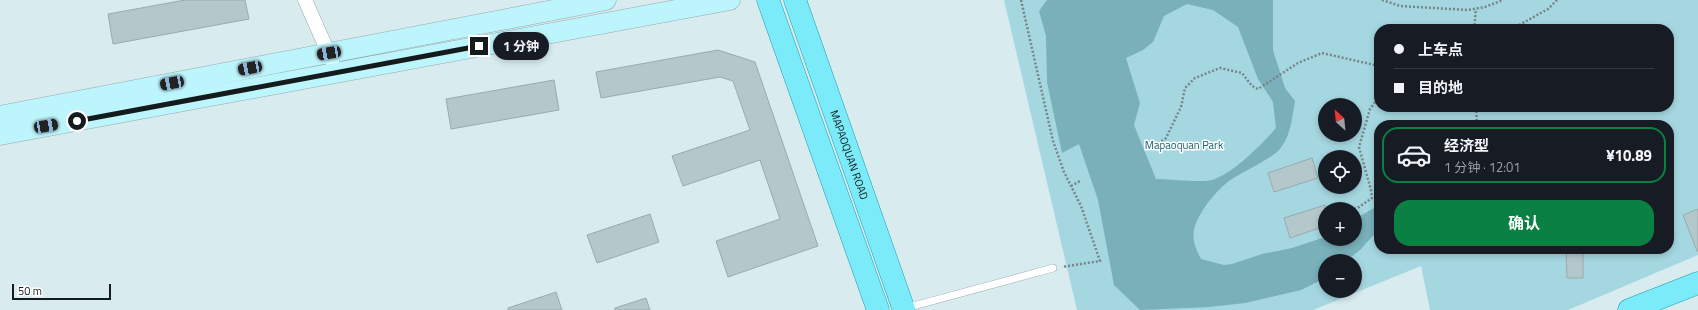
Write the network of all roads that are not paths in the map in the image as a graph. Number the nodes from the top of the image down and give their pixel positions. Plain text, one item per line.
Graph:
1 (305, 0) edge
2 (606, 0) edge
3 (730, 0) edge
4 (768, 0) edge
5 (795, 0) edge
6 (329, 53) junction
7 (337, 72) junction
8 (0, 116) edge
9 (0, 135) edge
10 (1053, 268) road end
11 (1698, 284) edge
12 (904, 309) edge
13 (878, 310) edge
14 (1629, 310) edge

1 - 6 street
2 - 6 street
3 - 7 street
4 - 13 main road
5 - 12 main road, MAPAOQUAN ROAD
6 - 7 street
6 - 8 street
7 - 9 street
10 - 12 lane
11 - 14 main road

